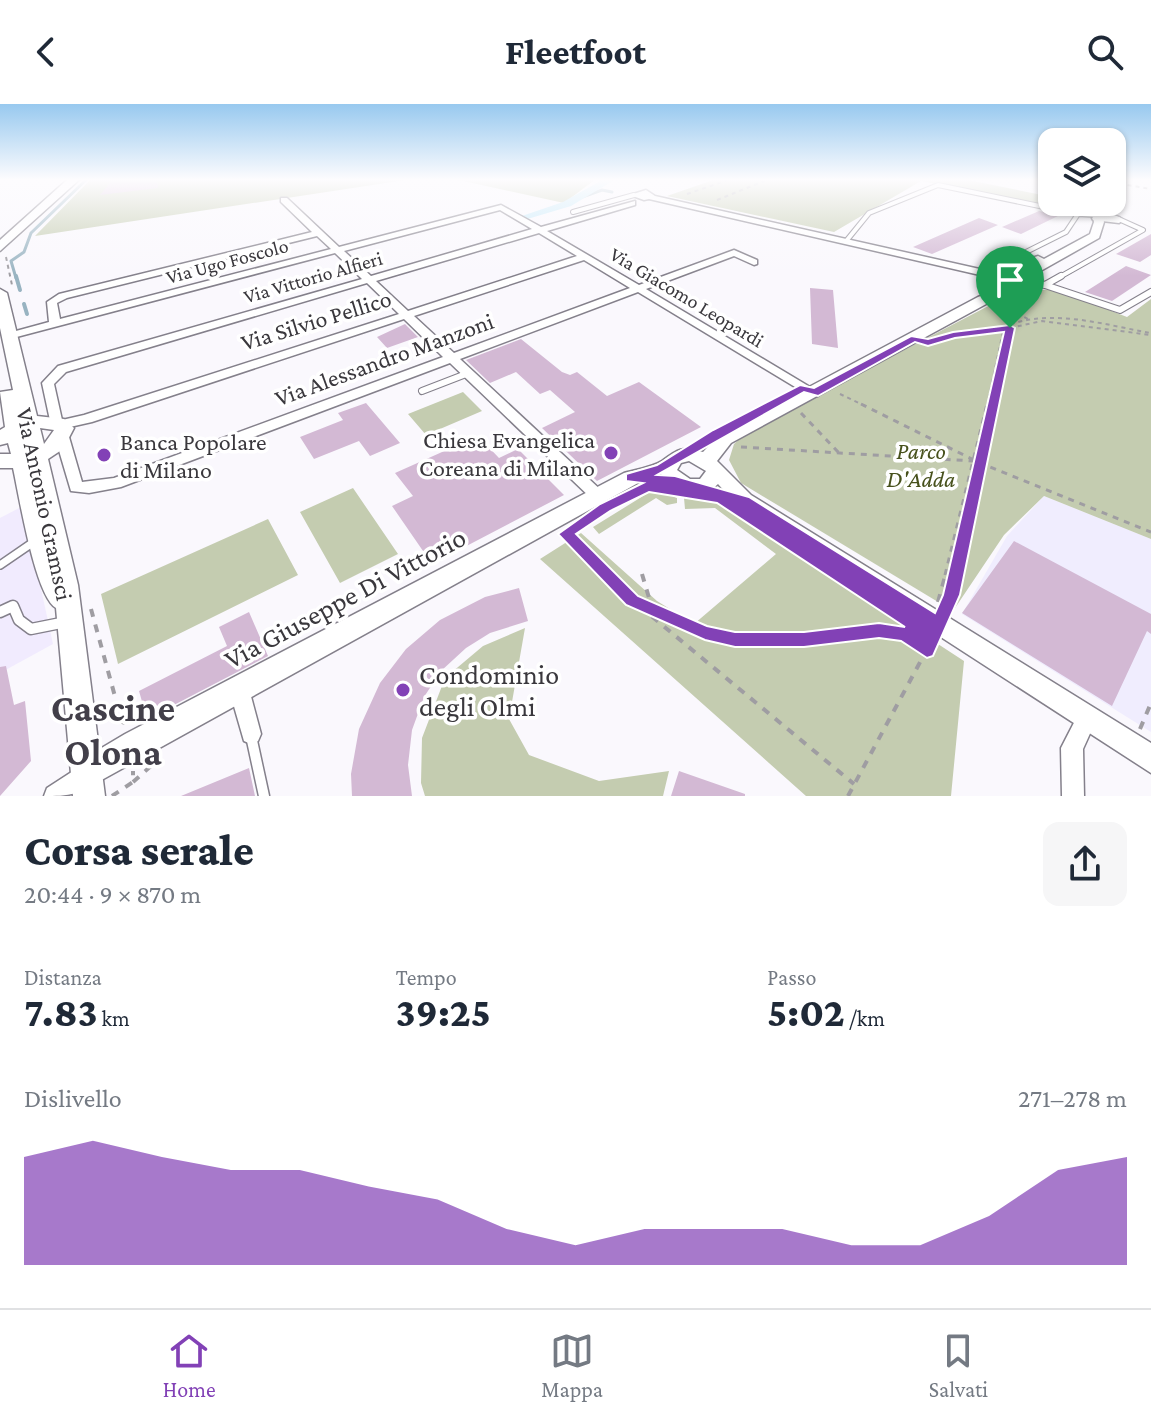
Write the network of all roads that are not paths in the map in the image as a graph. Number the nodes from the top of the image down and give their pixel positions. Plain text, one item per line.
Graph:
1 (37, 211) edge
2 (40, 211) edge
3 (295, 211) edge
4 (485, 211) edge
5 (508, 211) edge
6 (576, 211) edge
7 (596, 211) edge
8 (716, 211) edge
9 (873, 211) edge
10 (573, 212) dead end
11 (1077, 216) edge
12 (1093, 216) edge
13 (1098, 216) edge
14 (1111, 216) edge
15 (1119, 220) joint
16 (1136, 224) junction
17 (1151, 227) edge
18 (539, 230) junction
19 (317, 233) junction
20 (847, 240) junction
21 (2, 247) edge
22 (335, 251) junction
23 (585, 257) junction
24 (754, 262) dead end
25 (999, 275) junction
26 (366, 280) junction
27 (1031, 283) junction
28 (639, 289) junction
29 (1151, 292) edge
30 (7, 295) edge
31 (404, 317) junction
32 (55, 325) junction
33 (5, 344) edge
34 (448, 358) junction
35 (466, 374) junction
36 (422, 391) dead end
37 (810, 392) junction
38 (60, 428) junction
39 (15, 431) edge
40 (19, 460) edge
41 (711, 466) junction
42 (676, 467) junction
43 (699, 487) junction
44 (598, 496) junction
45 (744, 500) junction
46 (46, 536) junction
47 (0, 565) edge
48 (0, 612) edge
49 (69, 621) junction
50 (239, 689) junction
51 (1087, 718) junction
52 (251, 734) joint
53 (1151, 759) edge
54 (89, 784) edge
55 (55, 796) edge
56 (264, 796) edge
57 (1073, 796) edge

1 - 21 main road
2 - 21 main road
3 - 19 street
4 - 22 street, Via Ugo Foscolo
5 - 18 street, Via Giacomo Leopardi
6 - 10 lane
7 - 18 street, Via Vittorio Alfieri
8 - 20 street
9 - 20 lane
11 - 25 lane
12 - 25 street
13 - 27 street
14 - 15 street
15 - 16 lane
16 - 17 lane
16 - 27 lane
18 - 23 street, Via Giacomo Leopardi
18 - 26 street, Via Vittorio Alfieri
19 - 22 street
19 - 32 street
20 - 25 street
22 - 26 street
22 - 32 street, Via Ugo Foscolo
23 - 28 street, Via Giacomo Leopardi
23 - 31 street, Via Silvio Pellico
24 - 28 street, Via Alessandro Manzoni
25 - 27 street
25 - 37 street
26 - 31 street
26 - 38 street, Via Vittorio Alfieri
27 - 29 lane
27 - 37 street
28 - 34 street, Via Alessandro Manzoni
28 - 37 street, Via Giacomo Leopardi
30 - 33 main road, Via Antonio Gramsci
31 - 34 street
31 - 38 street, Via Silvio Pellico
32 - 33 street, Via Ugo Foscolo
33 - 39 main road, Via Antonio Gramsci
34 - 35 street
34 - 38 street, Via Alessandro Manzoni
35 - 36 lane
35 - 44 street
37 - 41 street
37 - 42 street
38 - 39 main road
38 - 40 main road
39 - 40 main road, Via Antonio Gramsci
40 - 46 main road, Via Antonio Gramsci
41 - 42 street
41 - 43 street
41 - 45 street
42 - 43 street
42 - 44 street, Via Giuseppe Di Vittorio
43 - 45 street
44 - 50 street, Via Giuseppe Di Vittorio
45 - 51 street
46 - 47 lane
46 - 49 main road, Via Antonio Gramsci
48 - 49 lane
49 - 54 main road, Via Antonio Gramsci
50 - 52 street
50 - 54 street, Via Giuseppe Di Vittorio
51 - 53 street
51 - 57 street
52 - 56 lane
54 - 55 street

